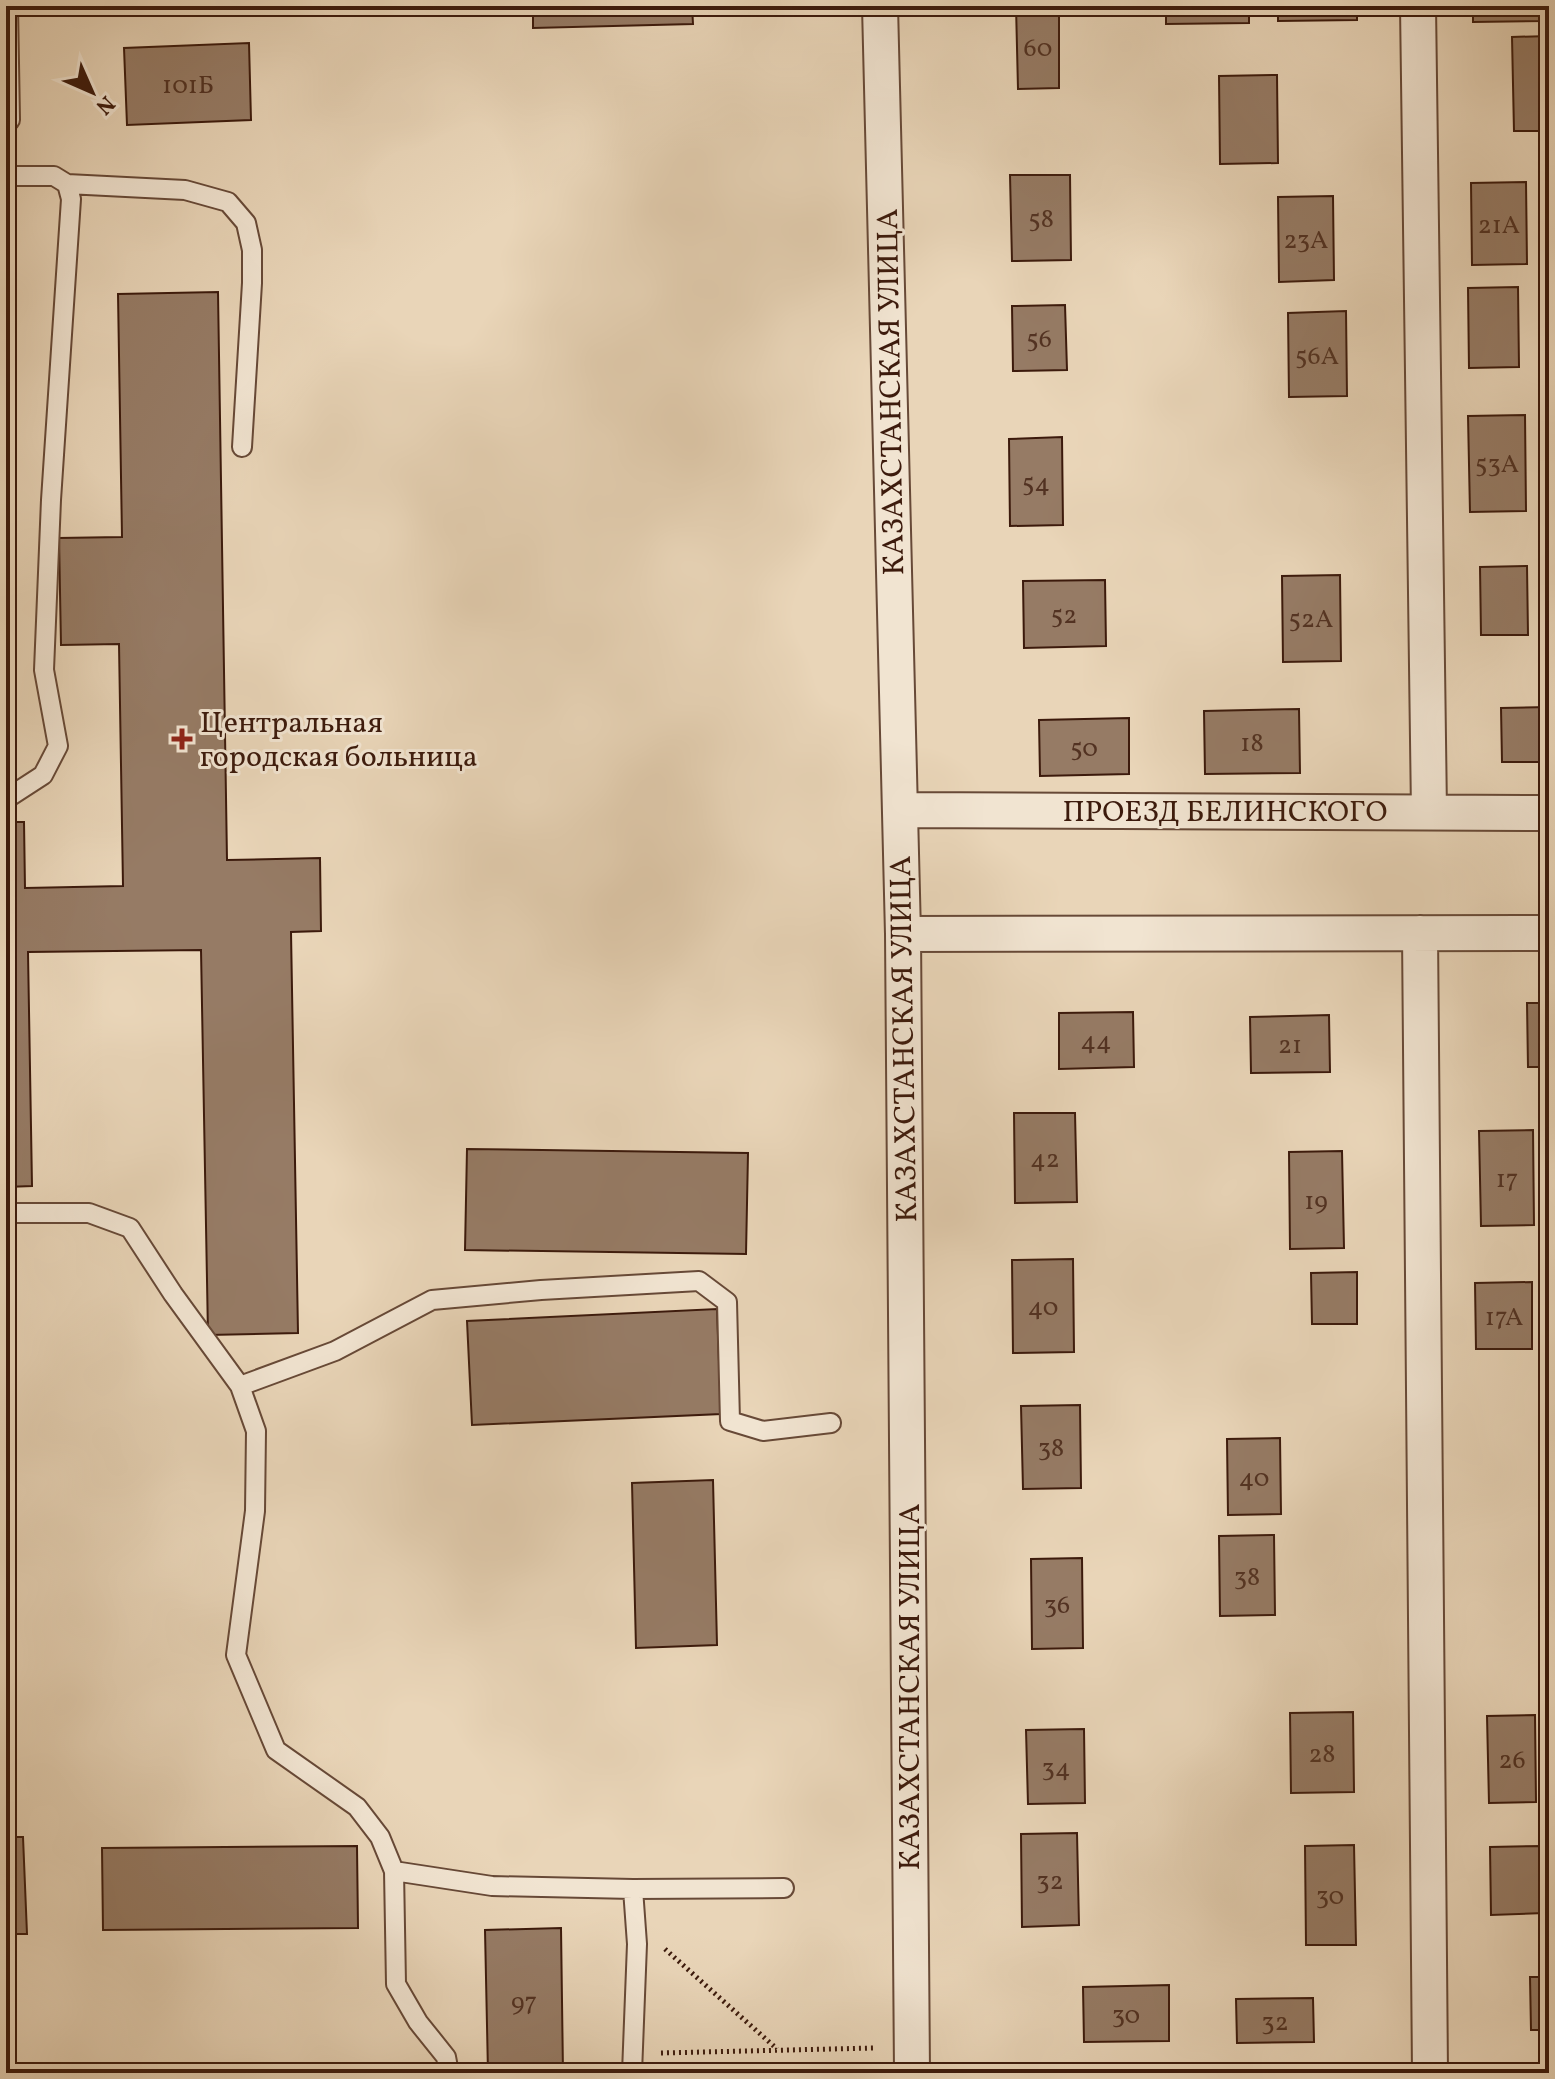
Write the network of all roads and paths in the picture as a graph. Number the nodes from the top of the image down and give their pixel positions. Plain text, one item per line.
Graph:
1 (8, 6) edge
2 (880, 6) edge
3 (1418, 6) edge
4 (10, 120) dead end
5 (6, 176) edge
6 (67, 184) junction
7 (242, 447) dead end
8 (6, 799) edge
9 (901, 810) junction
10 (1429, 812) junction
11 (1549, 813) edge
12 (1420, 933) junction
13 (1549, 933) edge
14 (903, 934) junction
15 (6, 1213) edge
16 (240, 1386) junction
17 (831, 1423) dead end
18 (394, 1871) junction
19 (784, 1888) dead end
20 (633, 1889) junction
21 (634, 1922) junction
22 (779, 2050) junction
23 (632, 2053) junction
24 (912, 2060) edge
25 (449, 2073) edge
26 (632, 2073) edge
27 (1430, 2073) edge

1 - 4 lane
2 - 9 street, КАЗАХСТАНСКАЯ УЛИЦА
3 - 10 street
5 - 6 lane
6 - 7 lane
6 - 8 lane
9 - 10 street, ПРОЕЗД БЕЛИНСКОГО
9 - 14 street, КАЗАХСТАНСКАЯ УЛИЦА
10 - 11 street, ПРОЕЗД БЕЛИНСКОГО
12 - 13 street
12 - 14 street
12 - 27 street
14 - 24 street, КАЗАХСТАНСКАЯ УЛИЦА
15 - 16 lane
16 - 17 lane
16 - 18 lane
18 - 20 lane
18 - 25 lane
19 - 20 lane
20 - 21 lane
21 - 22 path
21 - 23 lane
22 - 23 path
22 - 24 path
23 - 26 lane

